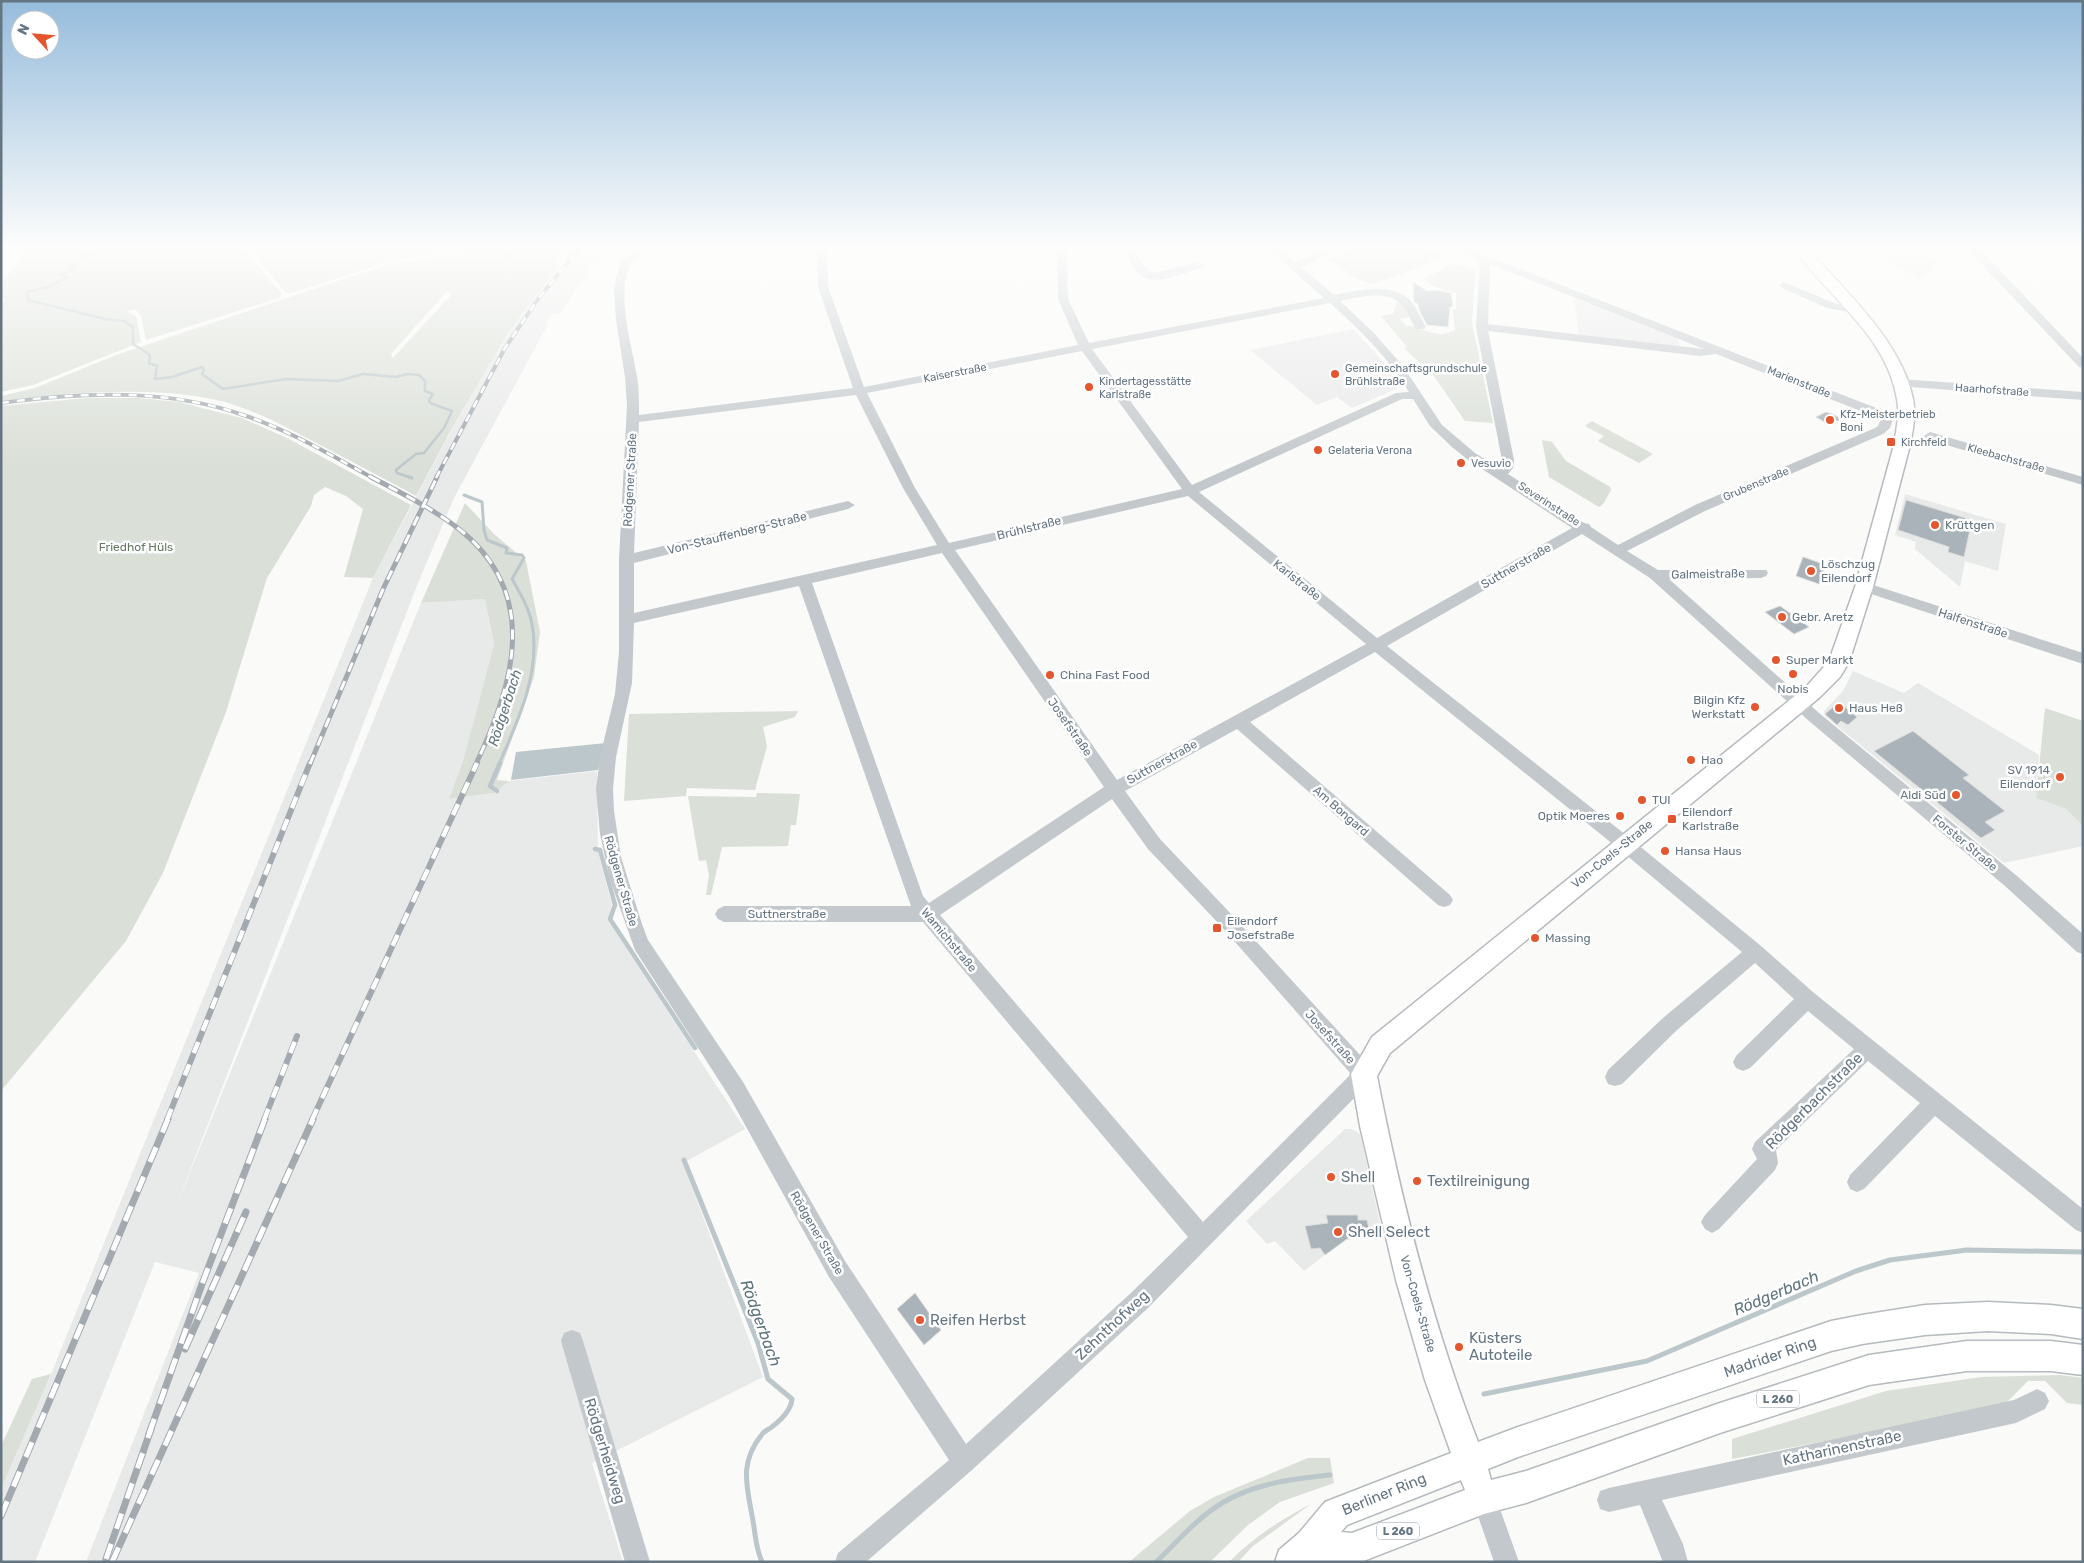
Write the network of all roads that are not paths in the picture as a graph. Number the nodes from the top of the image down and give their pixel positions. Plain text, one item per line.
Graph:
1 (623, 322) edge
2 (835, 322) edge
3 (1073, 322) edge
4 (1216, 322) edge
5 (1355, 322) edge
6 (1417, 322) edge
7 (1482, 322) edge
8 (1648, 322) edge
9 (1865, 322) edge
10 (2042, 322) edge
11 (1420, 327) dead end
12 (1482, 327) junction
13 (1085, 348) junction
14 (1716, 349) junction
15 (2083, 365) edge
16 (1901, 383) junction
17 (860, 391) junction
18 (1416, 395) junction
19 (2083, 396) edge
20 (1885, 416) joint
21 (633, 419) junction
22 (1930, 436) dead end
23 (1501, 473) junction
24 (2083, 481) edge
25 (1190, 491) junction
26 (848, 505) dead end
27 (1584, 527) junction
28 (946, 548) junction
29 (1618, 550) junction
30 (626, 560) junction
31 (1761, 572) dead end
32 (1655, 575) junction
33 (804, 580) junction
34 (1864, 587) junction
35 (627, 620) junction
36 (1376, 645) junction
37 (2083, 659) edge
38 (1799, 703) junction
39 (1238, 721) junction
40 (1114, 789) junction
41 (1625, 844) junction
42 (1444, 900) dead end
43 (724, 914) dead end
44 (927, 914) junction
45 (2083, 946) edge
46 (1755, 952) junction
47 (1807, 999) junction
48 (1868, 1048) junction
49 (1743, 1062) dead end
50 (1364, 1074) junction
51 (1615, 1077) dead end
52 (1934, 1103) junction
53 (1857, 1182) dead end
54 (1712, 1222) dead end
55 (2083, 1223) edge
56 (1202, 1238) junction
57 (2083, 1324) edge
58 (572, 1341) dead end
59 (2083, 1360) edge
60 (2037, 1401) dead end
61 (964, 1462) junction
62 (1476, 1479) junction
63 (1646, 1492) junction
64 (1609, 1500) dead end
65 (1300, 1553) edge
66 (638, 1562) edge
67 (847, 1562) edge
68 (1507, 1562) edge
69 (1676, 1562) edge

1 - 21 street, Rödgener Straße
2 - 17 street, Josefstraße
3 - 13 street, Karlstraße
4 - 13 street, Kaiserstraße
5 - 18 street, Severinstraße
6 - 11 street
7 - 12 street
8 - 14 street, Marienstraße
9 - 16 main road, Von-Coels-Straße
10 - 15 street
12 - 14 street
12 - 23 street
13 - 17 street, Kaiserstraße
13 - 25 street, Karlstraße
14 - 20 street, Marienstraße
16 - 19 street, Haarhofstraße
16 - 34 main road, Von-Coels-Straße
17 - 21 street, Kaiserstraße
17 - 28 street, Josefstraße
18 - 23 street, Severinstraße
18 - 25 street, Brühlstraße
20 - 29 street, Grubenstraße
21 - 30 street, Rödgener Straße
22 - 24 street, Kleebachstraße
23 - 27 street, Severinstraße
25 - 28 street, Brühlstraße
25 - 36 street, Karlstraße
26 - 30 street, Von-Stauffenberg-Straße
27 - 29 street, Severinstraße
27 - 36 street, Suttnerstraße
28 - 33 street, Brühlstraße
28 - 40 street, Josefstraße
29 - 32 street, Severinstraße
30 - 35 street, Rödgener Straße
31 - 32 street, Galmeistraße
32 - 38 street, Severinstraße
33 - 35 street, Brühlstraße
33 - 44 street, Wamichstraße
34 - 37 street, Halfenstraße
34 - 38 main road, Von-Coels-Straße
35 - 61 street, Rödgener Straße
36 - 39 street, Suttnerstraße
36 - 41 street, Karlstraße
38 - 41 main road, Von-Coels-Straße
38 - 45 street, Forster Straße
39 - 40 street, Suttnerstraße
39 - 42 street, Am Bongard
40 - 44 street, Suttnerstraße
40 - 50 street, Josefstraße
41 - 46 street, Rödgerbachstraße
41 - 50 main road, Von-Coels-Straße
43 - 44 street, Suttnerstraße
44 - 56 street, Wamichstraße
46 - 47 street, Rödgerbachstraße
46 - 51 street
47 - 48 street, Rödgerbachstraße
47 - 49 street
48 - 52 street, Rödgerbachstraße
48 - 54 street, Rödgerbachstraße
50 - 56 street, Zehnthofweg
50 - 62 main road, Von-Coels-Straße
52 - 53 street
52 - 55 street, Rödgerbachstraße
56 - 61 street, Zehnthofweg
57 - 62 main road, Madrider Ring / L 260
58 - 66 street, Rödgerheidweg
59 - 62 main road, L 260
60 - 63 street, Katharinenstraße
61 - 67 street, Zehnthofweg
62 - 65 main road, L 260
62 - 68 street
63 - 64 street, Katharinenstraße
63 - 69 street

